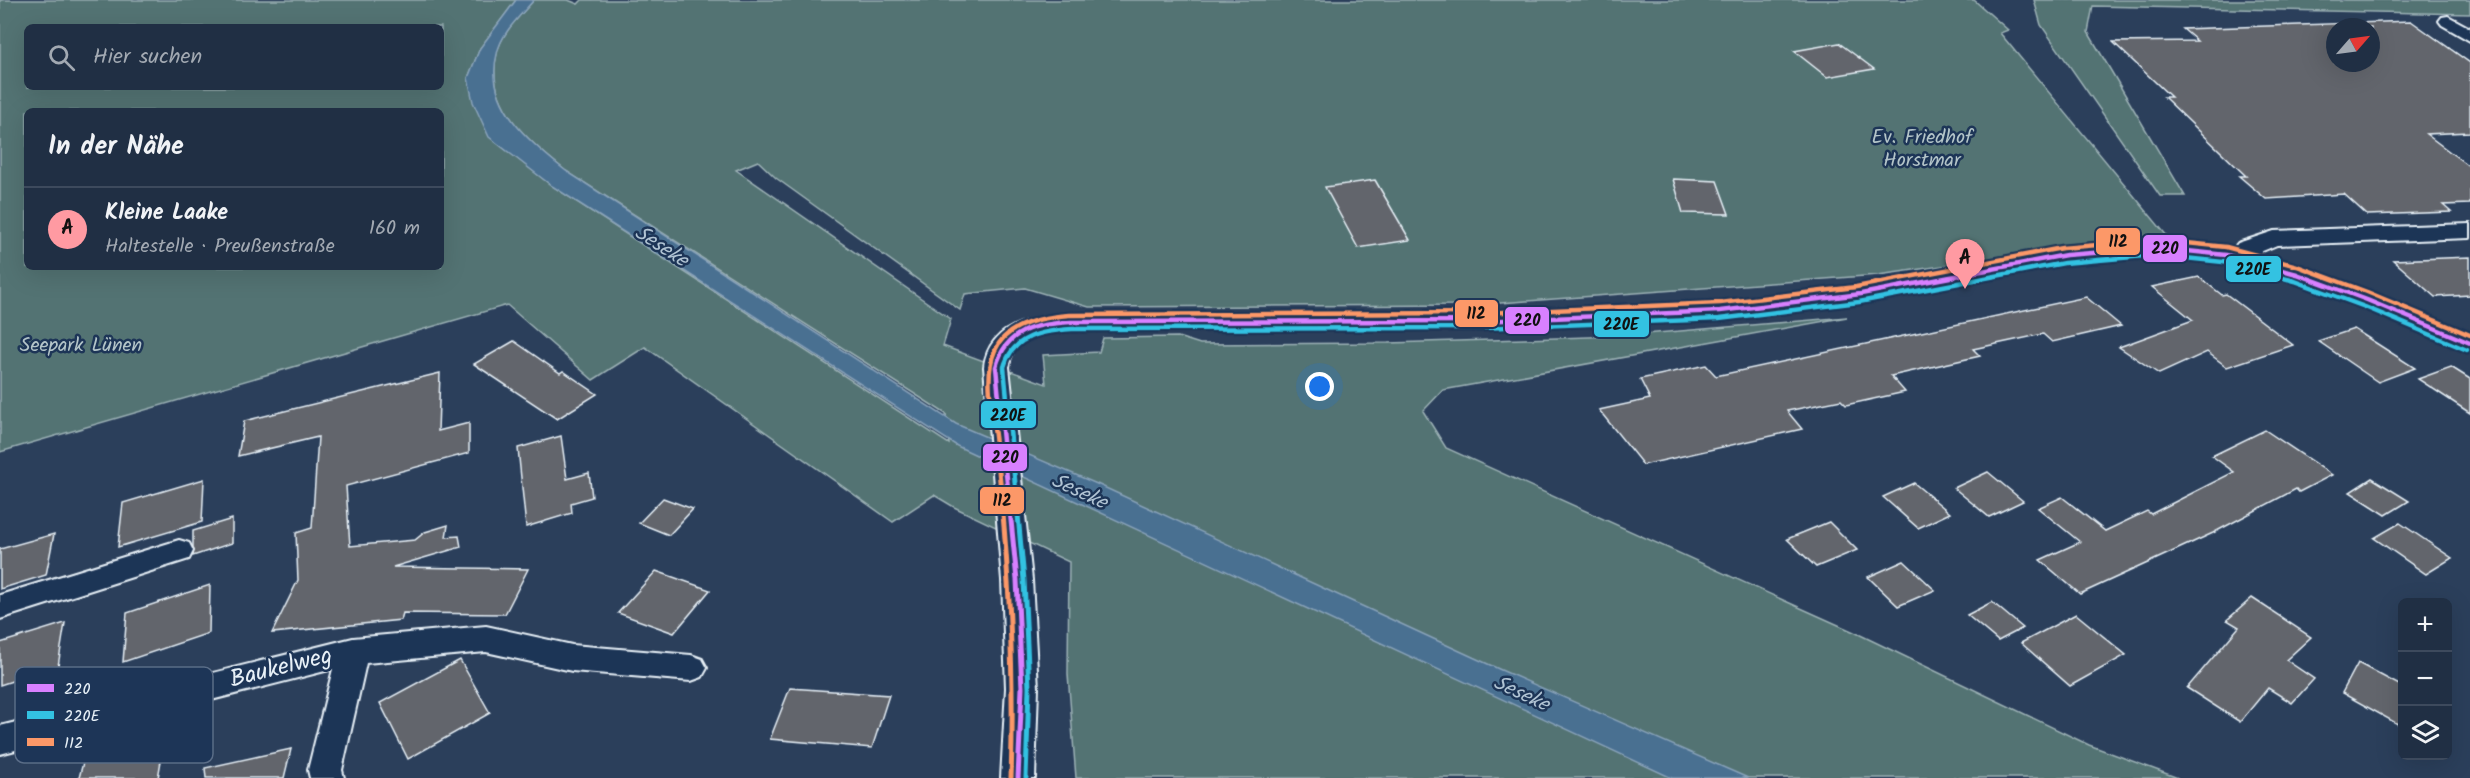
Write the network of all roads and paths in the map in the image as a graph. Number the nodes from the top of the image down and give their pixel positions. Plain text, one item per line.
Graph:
1 (2448, 21) dead end
2 (2470, 36) edge
3 (2470, 231) edge
4 (2238, 258) junction
5 (2470, 343) edge
6 (179, 551) dead end
7 (0, 607) edge
8 (353, 651) junction
9 (691, 668) dead end
10 (213, 686) edge
11 (15, 736) edge
12 (0, 740) edge
13 (327, 778) edge
14 (1017, 778) edge

1 - 2 street
3 - 4 street
4 - 5 street
4 - 14 street
6 - 7 street
8 - 9 street, Baukelweg
8 - 10 street, Baukelweg
8 - 13 street, Baukelweg
11 - 12 street, Baukelweg

